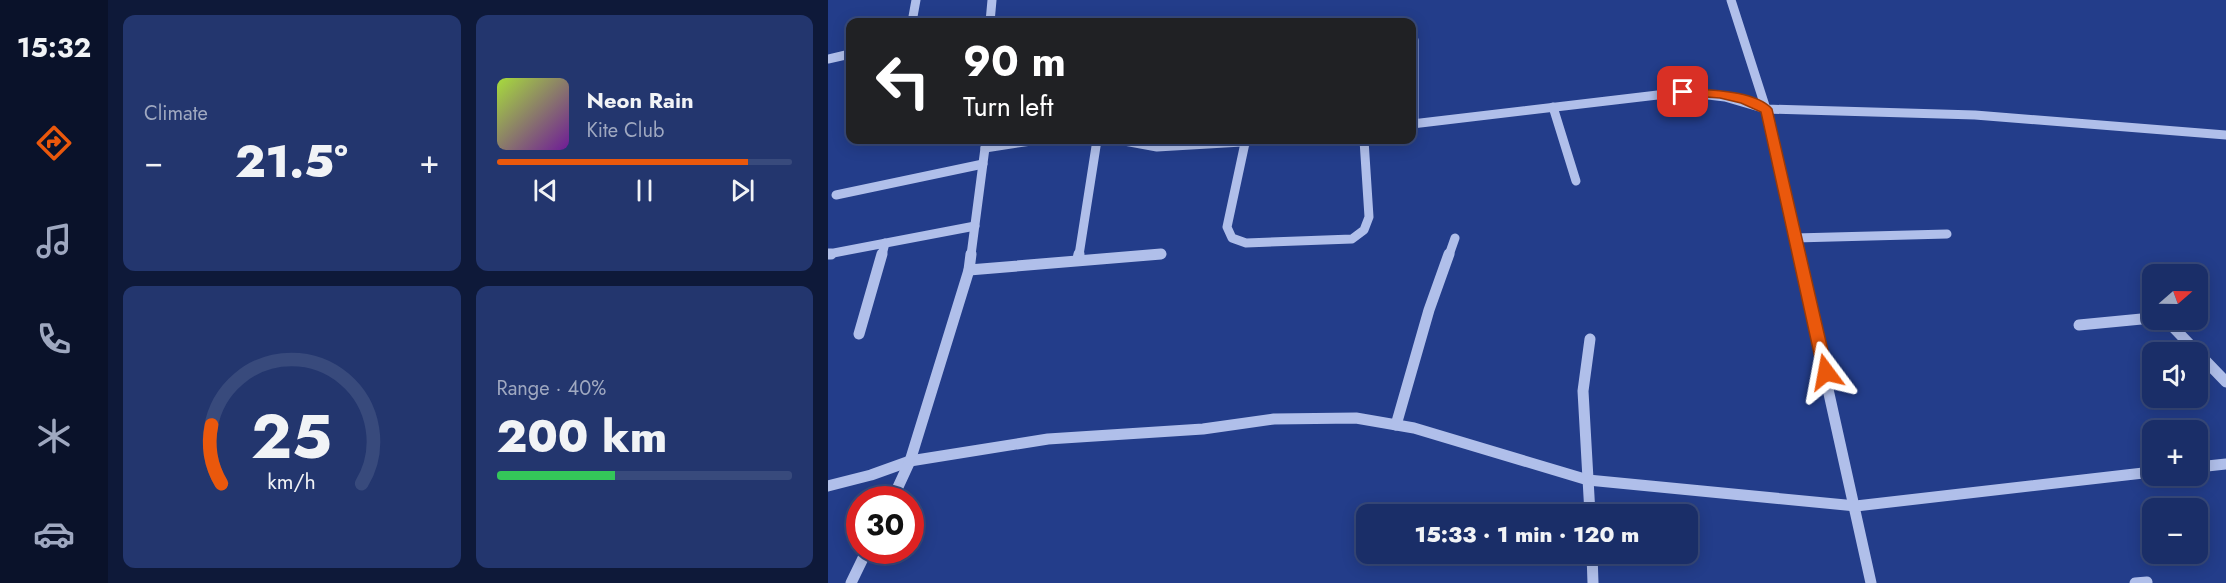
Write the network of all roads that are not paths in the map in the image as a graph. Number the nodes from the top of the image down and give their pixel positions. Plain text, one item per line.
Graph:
1 (916, 0) edge
2 (992, 0) edge
3 (1731, 0) edge
4 (913, 18) edge
5 (990, 18) edge
6 (846, 55) edge
7 (828, 59) edge
8 (1553, 107) junction
9 (1766, 109) junction
10 (1416, 124) edge
11 (2226, 135) edge
12 (985, 144) edge
13 (1096, 144) edge
14 (1141, 144) edge
15 (1223, 144) edge
16 (1245, 144) edge
17 (1364, 144) edge
18 (983, 164) junction
19 (1576, 181) dead end
20 (837, 195) dead end
21 (975, 226) junction
22 (1947, 234) dead end
23 (1455, 237) dead end
24 (1795, 238) junction
25 (885, 243) junction
26 (828, 254) edge
27 (1161, 254) dead end
28 (1078, 259) junction
29 (969, 270) junction
30 (2142, 319) edge
31 (2079, 326) dead end
32 (2176, 330) edge
33 (859, 334) dead end
34 (1590, 339) dead end
35 (2226, 382) edge
36 (1396, 425) junction
37 (910, 461) junction
38 (2226, 464) edge
39 (2208, 466) edge
40 (2142, 473) edge
41 (1588, 480) junction
42 (828, 486) edge
43 (898, 486) edge
44 (1589, 504) edge
45 (1856, 506) junction
46 (860, 564) edge
47 (1592, 564) edge
48 (851, 583) edge
49 (1593, 583) edge
50 (1871, 583) edge

1 - 4 street
2 - 5 street
3 - 9 street
6 - 7 street
8 - 9 street
8 - 10 street
8 - 19 street
9 - 11 street
9 - 24 street
12 - 18 street
13 - 28 street
14 - 15 street
16 - 17 street
18 - 20 street
18 - 21 street
21 - 25 street
21 - 29 street
22 - 24 street
23 - 36 street
24 - 45 street
25 - 26 street
25 - 33 street
27 - 28 street
28 - 29 street
29 - 37 street
30 - 31 street
32 - 35 street
34 - 41 street
36 - 37 street
36 - 41 street
37 - 42 street
37 - 43 street
38 - 39 street
40 - 45 street
41 - 44 street
41 - 45 street
45 - 50 street
46 - 48 street
47 - 49 street

